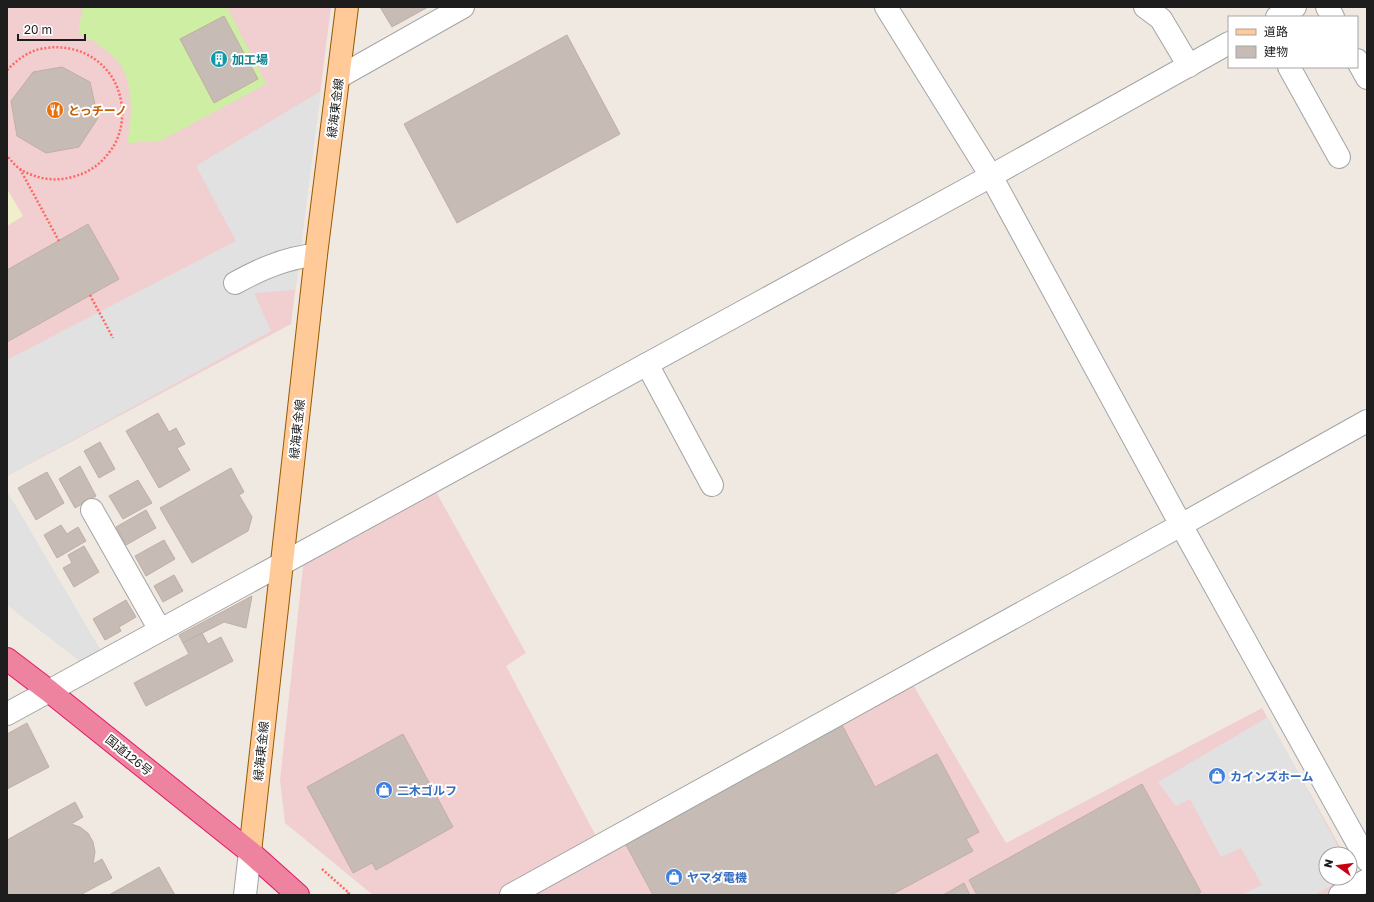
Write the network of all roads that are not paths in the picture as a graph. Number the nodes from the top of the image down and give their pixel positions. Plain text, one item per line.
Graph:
1 (347, 7) edge
2 (463, 7) edge
3 (886, 7) edge
4 (1145, 7) edge
5 (1295, 7) edge
6 (1327, 7) edge
7 (1279, 16) edge
8 (1332, 16) edge
9 (1228, 44) edge
10 (1358, 62) edge
11 (1189, 66) junction
12 (1290, 68) edge
13 (339, 77) junction
14 (1367, 78) edge
15 (1339, 157) dead end
16 (990, 176) junction
17 (316, 255) junction
18 (235, 283) dead end
19 (647, 364) junction
20 (1367, 421) edge
21 (712, 486) dead end
22 (92, 510) dead end
23 (1181, 525) junction
24 (282, 564) junction
25 (160, 630) junction
26 (7, 659) edge
27 (49, 691) junction
28 (7, 714) edge
29 (250, 852) junction
30 (1367, 860) edge
31 (1367, 880) edge
32 (245, 895) edge
33 (298, 895) edge
34 (314, 895) edge
35 (511, 895) edge
36 (1340, 895) edge

1 - 13 main road, 緑海東金線
2 - 13 street
3 - 16 street
4 - 11 street
5 - 7 street
6 - 8 street
9 - 11 street
10 - 14 street
11 - 16 street
12 - 15 street
13 - 17 main road, 緑海東金線
16 - 19 street
16 - 23 street
17 - 18 street
17 - 24 main road, 緑海東金線
19 - 21 street
19 - 24 street
20 - 23 street
22 - 25 street
23 - 30 street
23 - 35 street
24 - 25 street
24 - 29 main road, 緑海東金線
25 - 27 street
26 - 27 highway, 国道126号
27 - 28 street
27 - 29 highway, 国道126号
29 - 32 street
29 - 33 highway, 国道126号
29 - 34 highway, 国道126号
31 - 36 street

